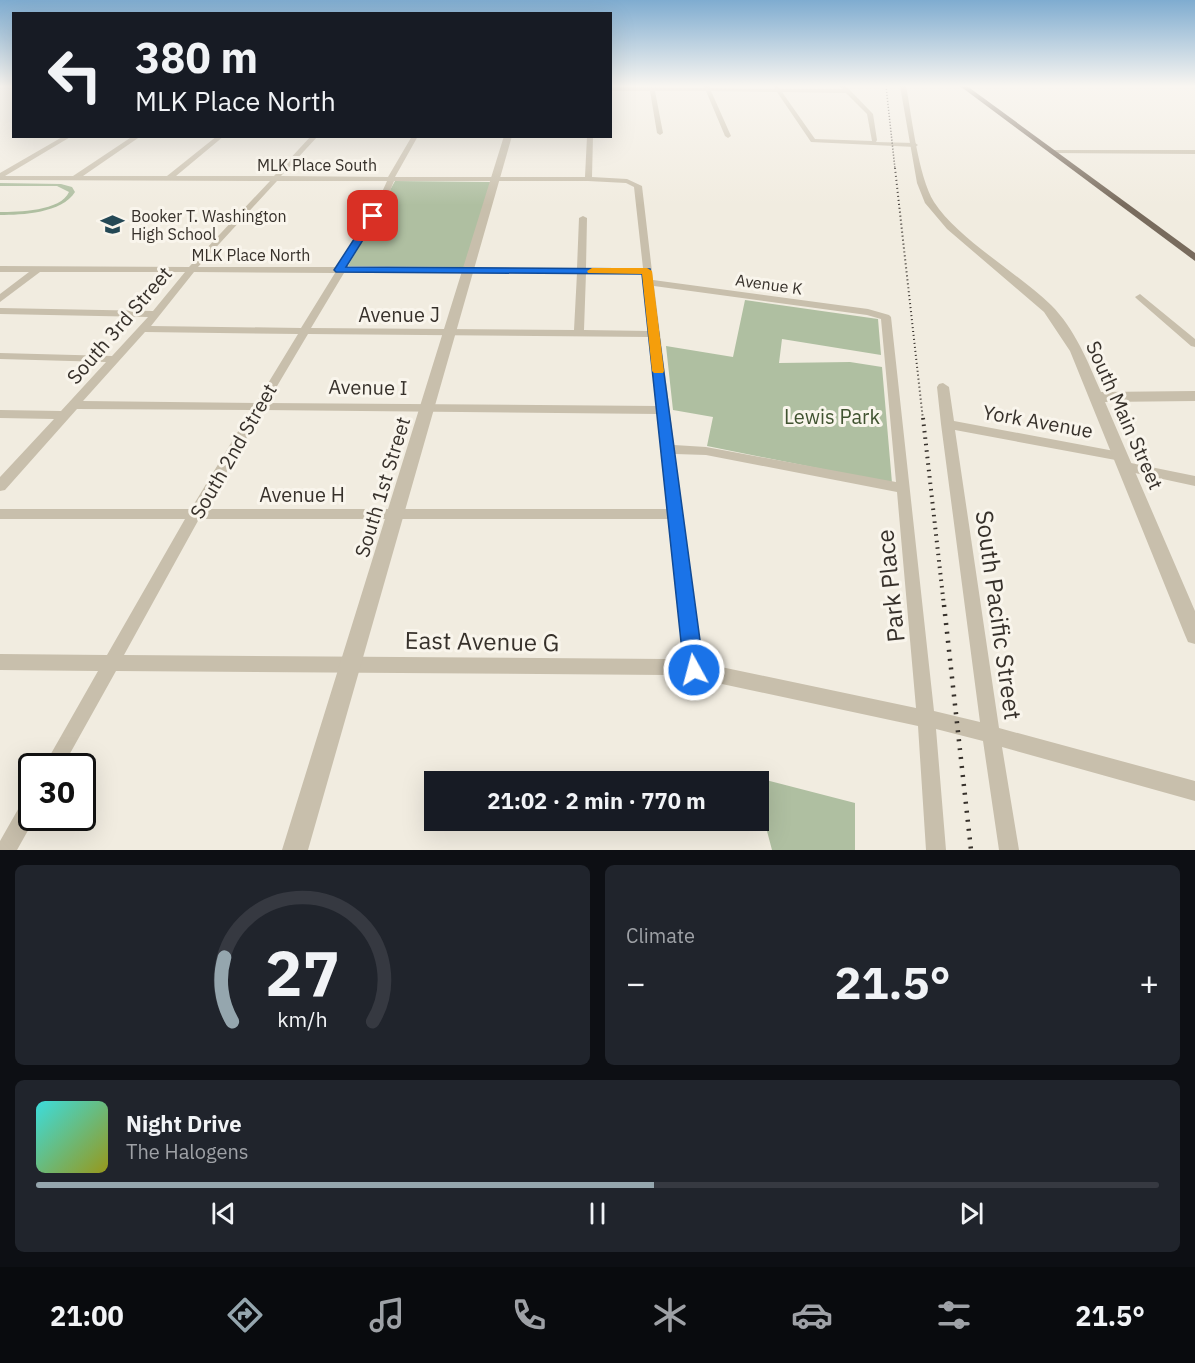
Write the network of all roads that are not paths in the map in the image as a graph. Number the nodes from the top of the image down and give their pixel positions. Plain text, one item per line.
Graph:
1 (659, 126) edge
2 (723, 126) edge
3 (802, 126) edge
4 (872, 126) edge
5 (911, 126) edge
6 (1017, 126) edge
7 (660, 133) dead end
8 (728, 136) dead end
9 (66, 138) edge
10 (135, 138) edge
11 (219, 138) edge
12 (313, 138) edge
13 (414, 138) edge
14 (507, 138) edge
15 (590, 138) edge
16 (874, 140) dead end
17 (915, 146) junction
18 (1053, 152) junction
19 (1195, 152) edge
20 (0, 177) edge
21 (75, 178) junction
22 (168, 179) junction
23 (276, 179) junction
24 (390, 179) junction
25 (496, 179) junction
26 (588, 179) junction
27 (583, 218) dead end
28 (1195, 258) edge
29 (0, 269) edge
30 (38, 269) junction
31 (192, 270) junction
32 (339, 270) junction
33 (469, 271) junction
34 (583, 271) junction
35 (647, 277) junction
36 (1140, 297) dead end
37 (0, 299) edge
38 (0, 311) edge
39 (156, 314) junction
40 (886, 317) joint
41 (143, 329) junction
42 (303, 332) junction
43 (448, 332) junction
44 (579, 332) junction
45 (654, 334) junction
46 (1195, 344) edge
47 (0, 356) edge
48 (116, 359) junction
49 (943, 387) dead end
50 (1195, 396) edge
51 (1097, 397) junction
52 (74, 405) junction
53 (259, 405) junction
54 (428, 407) junction
55 (663, 410) junction
56 (0, 414) edge
57 (64, 415) junction
58 (947, 424) junction
59 (668, 449) junction
60 (1123, 462) junction
61 (1195, 480) edge
62 (0, 486) edge
63 (902, 488) junction
64 (0, 514) edge
65 (195, 514) junction
66 (396, 514) junction
67 (676, 514) junction
68 (1195, 634) edge
69 (0, 662) edge
70 (110, 663) junction
71 (352, 663) junction
72 (694, 670) junction
73 (926, 719) junction
74 (991, 736) junction
75 (60, 753) edge
76 (1195, 791) edge
77 (18, 829) edge
78 (6, 850) edge
79 (295, 850) edge
80 (936, 850) edge
81 (1009, 850) edge

1 - 7 street
2 - 8 street
3 - 17 street
4 - 16 street
5 - 17 street, South Main Street
6 - 18 main road
9 - 20 street
10 - 21 street
11 - 22 street
12 - 23 street, South 3rd Street
13 - 24 street, South 2nd Street
14 - 25 street, South 1st Street
15 - 26 street
17 - 51 street, South Main Street
18 - 19 street
18 - 28 main road
20 - 21 street, MLK Place South
21 - 22 street, MLK Place South
22 - 23 street, MLK Place South
23 - 24 street, MLK Place South
23 - 31 street, South 3rd Street
24 - 25 street, MLK Place South
24 - 32 street, South 2nd Street
25 - 26 street, MLK Place South
25 - 33 street, South 1st Street
26 - 35 street, MLK Place South
27 - 34 street
29 - 30 street, MLK Place North
30 - 31 street, MLK Place North
30 - 37 street
31 - 32 street, MLK Place North
31 - 39 street, South 3rd Street
32 - 33 street, MLK Place North
32 - 42 street, South 2nd Street
33 - 34 street, MLK Place North
33 - 43 street, South 1st Street
34 - 35 street, MLK Place North
34 - 44 street
35 - 40 street, Avenue K
35 - 45 street
36 - 46 street
38 - 39 street
39 - 41 street, South 3rd Street
40 - 63 street, Park Place
41 - 42 street, Avenue J
41 - 48 street, South 3rd Street
42 - 43 street, Avenue J
42 - 53 street, South 2nd Street
43 - 44 street, Avenue J
43 - 54 street, South 1st Street
44 - 45 street, Avenue J
45 - 55 street
47 - 48 street
48 - 52 street, South 3rd Street
49 - 58 street, South Pacific Street
50 - 51 street
51 - 60 street, South Main Street
52 - 53 street, Avenue I
52 - 57 street, South 3rd Street
53 - 54 street, Avenue I
53 - 65 street, South 2nd Street
54 - 55 street, Avenue I
54 - 66 street, South 1st Street
55 - 59 street
56 - 57 street
57 - 62 street, South 3rd Street
58 - 60 street, York Avenue
58 - 74 street, South Pacific Street
59 - 63 street
59 - 67 street
60 - 61 street, York Avenue
60 - 68 street, South Main Street
63 - 73 street, Park Place
64 - 65 street, Avenue H
65 - 66 street, Avenue H
65 - 70 street, South 2nd Street
66 - 67 street, Avenue H
66 - 71 street, South 1st Street
67 - 72 street
69 - 70 street, East Avenue G
70 - 71 street, East Avenue G
70 - 75 street, South 2nd Street
71 - 72 street, East Avenue G
71 - 79 street, South 1st Street
72 - 73 street, East Avenue G
73 - 74 street, East Avenue G
73 - 80 street, Park Place
74 - 76 street, East Avenue G
74 - 81 street, South Pacific Street
77 - 78 street

